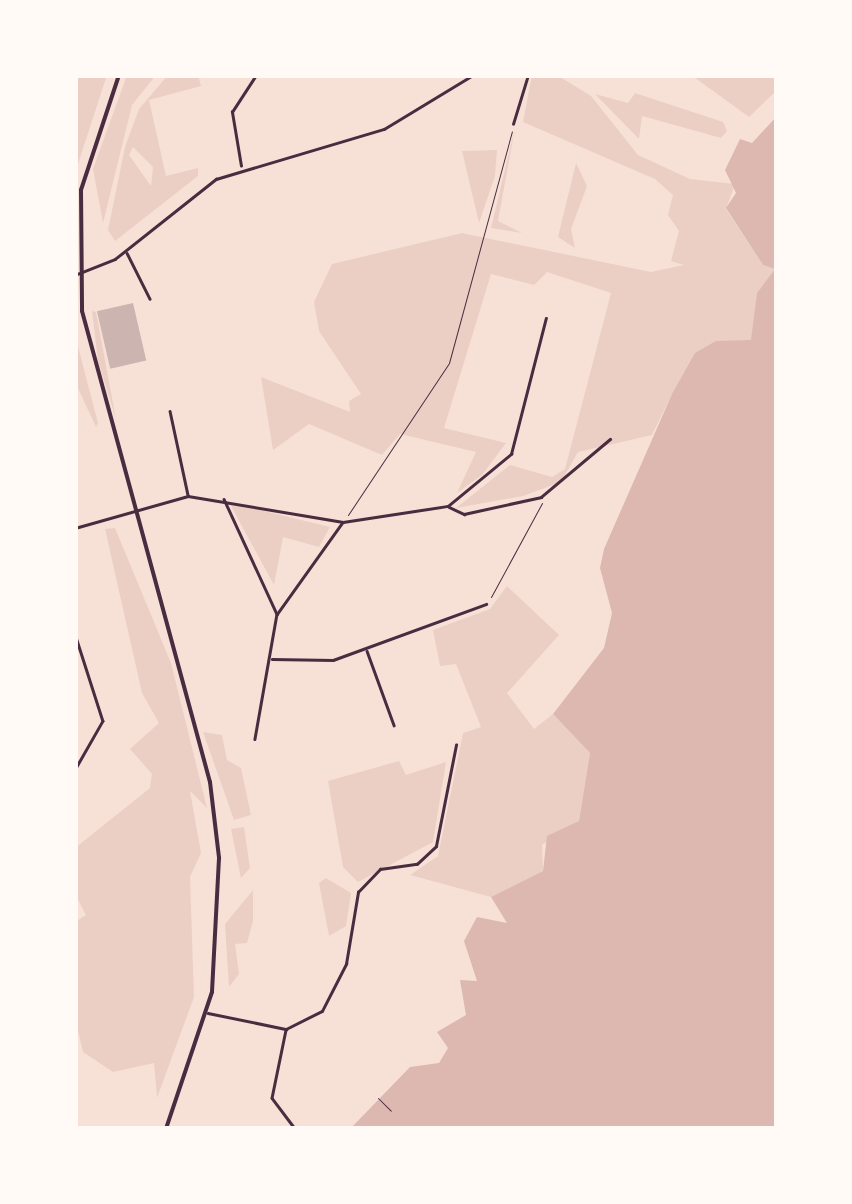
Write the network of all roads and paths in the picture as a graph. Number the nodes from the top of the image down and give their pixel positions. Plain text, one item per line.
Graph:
1 (119, 75) edge
2 (256, 75) edge
3 (473, 75) edge
4 (528, 75) edge
5 (514, 124) joint
6 (241, 167) junction
7 (126, 252) junction
8 (77, 274) edge
9 (150, 298) dead end
10 (546, 318) dead end
11 (170, 411) dead end
12 (610, 438) dead end
13 (188, 496) junction
14 (542, 497) junction
15 (224, 498) junction
16 (448, 506) junction
17 (134, 510) junction
18 (343, 522) junction
19 (75, 528) edge
20 (486, 604) joint
21 (277, 614) junction
22 (75, 634) edge
23 (367, 650) junction
24 (271, 659) junction
25 (394, 725) dead end
26 (255, 739) dead end
27 (456, 745) dead end
28 (75, 770) edge
29 (75, 899) edge
30 (75, 916) edge
31 (206, 1013) junction
32 (286, 1028) junction
33 (378, 1098) dead end
34 (390, 1111) dead end
35 (294, 1126) dead end
36 (166, 1129) edge

1 - 8 main road
2 - 6 street
3 - 6 street
4 - 5 street
5 - 18 path
6 - 7 street
7 - 8 street
7 - 9 street
8 - 17 main road
10 - 16 street
11 - 13 street
12 - 14 street
13 - 15 street
13 - 17 street
14 - 16 street
14 - 20 path
15 - 18 street
15 - 21 street
16 - 18 street
17 - 19 street
17 - 31 main road
18 - 21 street
20 - 23 street
21 - 24 street
22 - 28 street
23 - 24 street
23 - 25 street
24 - 26 street
27 - 32 street
29 - 30 street
31 - 32 street
31 - 36 main road
32 - 35 street
33 - 34 path

